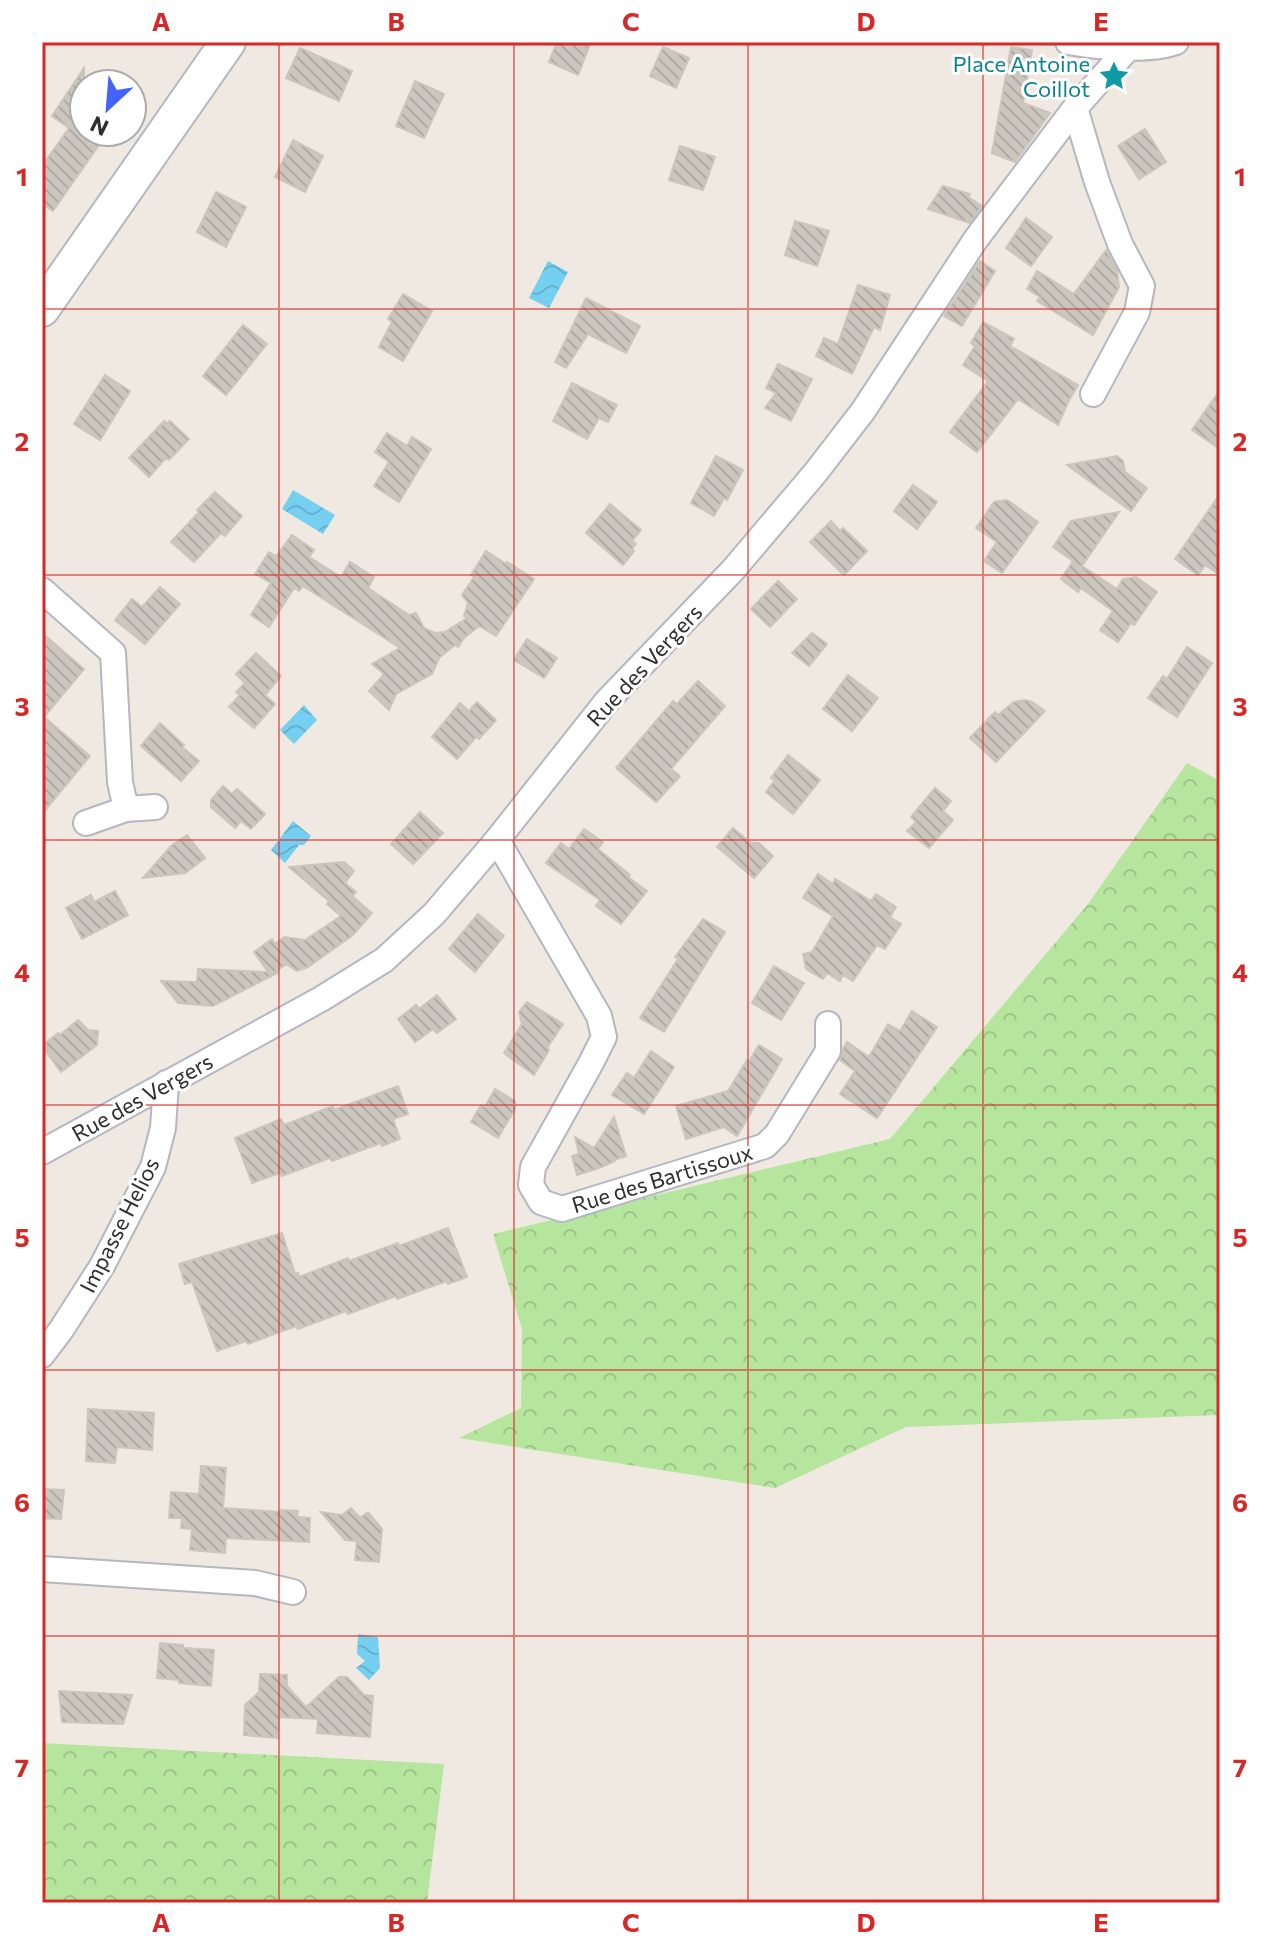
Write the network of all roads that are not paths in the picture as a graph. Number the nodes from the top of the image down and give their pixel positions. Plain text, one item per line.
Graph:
1 (228, 42) edge
2 (1068, 42) edge
3 (1176, 42) edge
4 (1128, 44) edge
5 (1075, 108) junction
6 (42, 309) edge
7 (1093, 394) dead end
8 (42, 590) edge
9 (155, 807) dead end
10 (126, 809) junction
11 (86, 823) dead end
12 (497, 840) junction
13 (828, 1024) dead end
14 (166, 1083) junction
15 (42, 1152) edge
16 (42, 1355) edge
17 (42, 1569) edge
18 (293, 1592) dead end

1 - 6 street
2 - 4 street
3 - 4 street
4 - 5 street, Rue des Vergers
5 - 7 street
5 - 12 street, Rue des Vergers
8 - 10 street
9 - 10 street
10 - 11 street
12 - 13 street, Rue des Bartissoux
12 - 14 street, Rue des Vergers
14 - 15 street, Rue des Vergers
14 - 16 street, Impasse Helios
17 - 18 street

